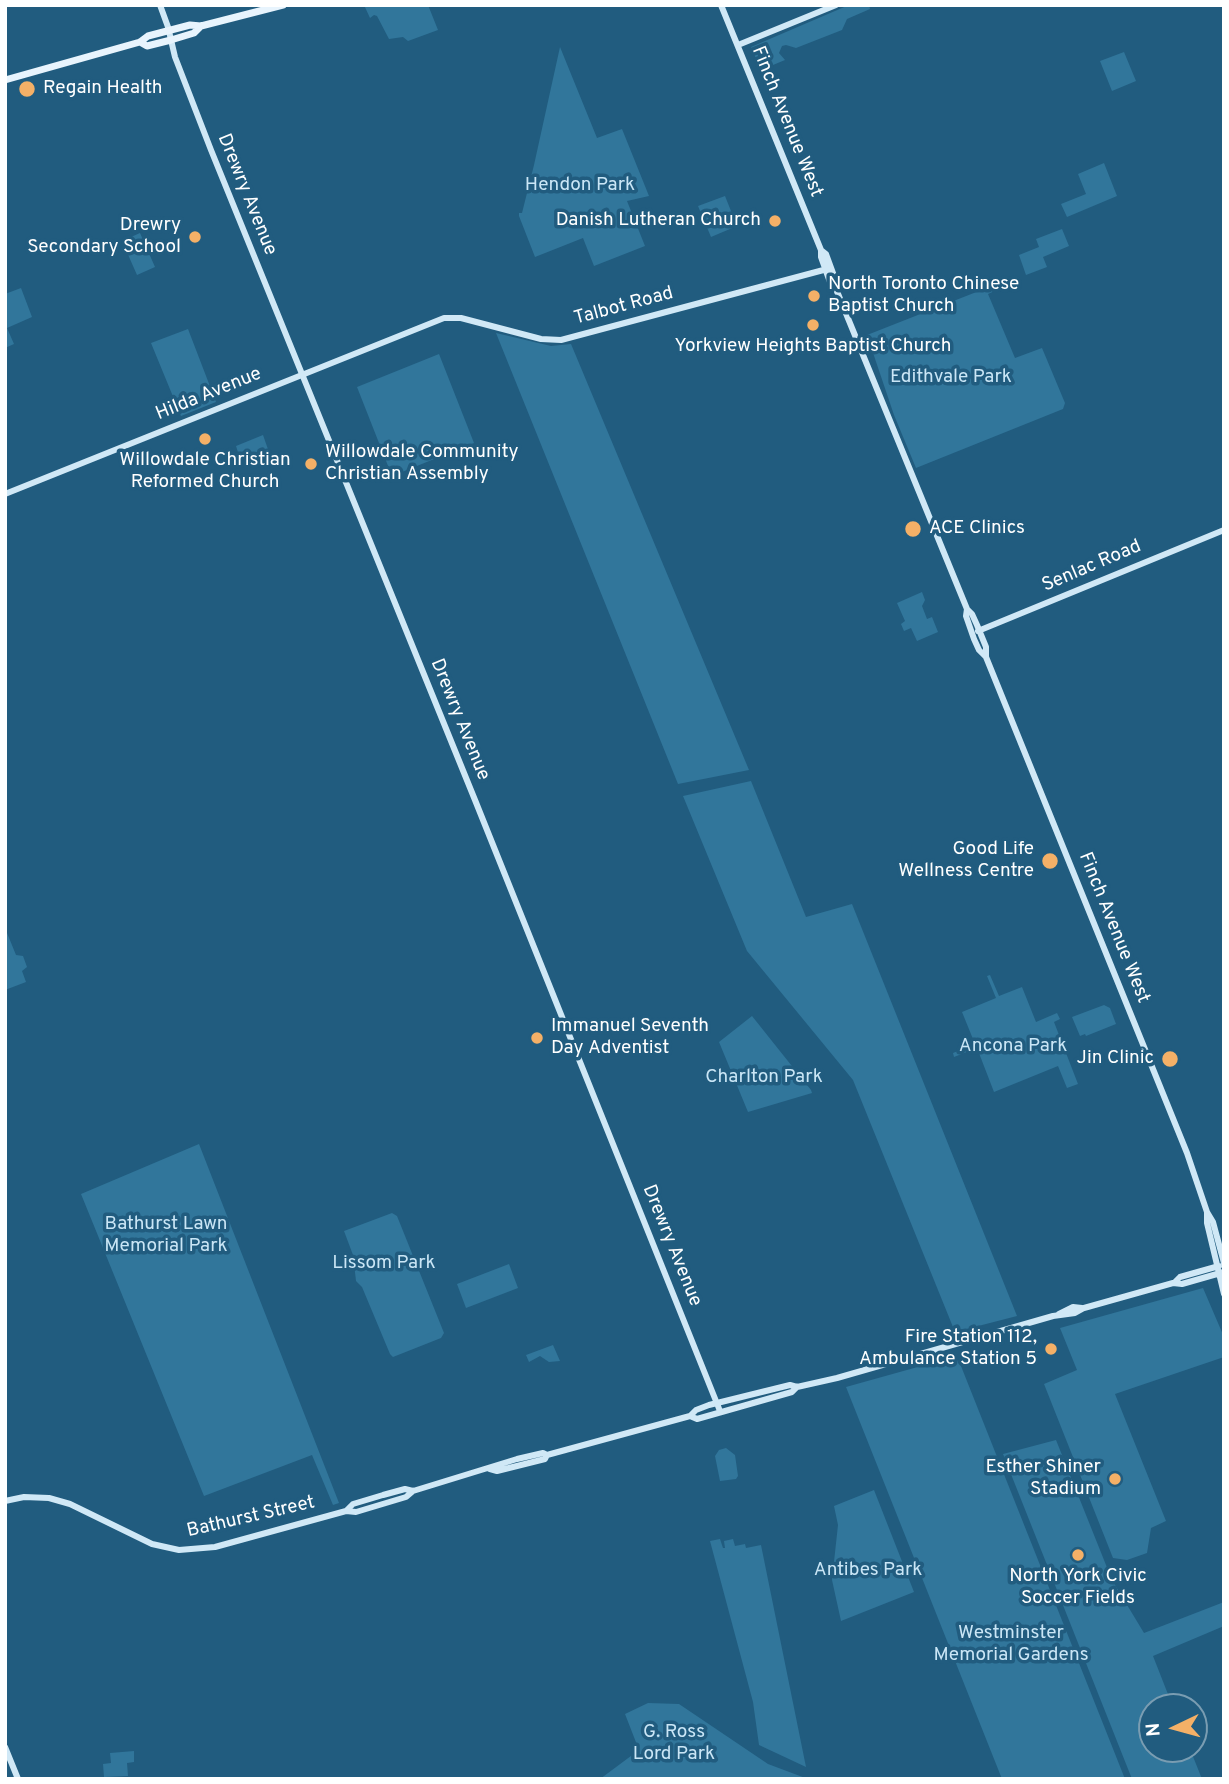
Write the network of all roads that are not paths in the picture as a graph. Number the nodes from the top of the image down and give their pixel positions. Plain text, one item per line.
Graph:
1 (160, 5) edge
2 (283, 5) edge
3 (722, 5) edge
4 (836, 5) edge
5 (201, 26) junction
6 (169, 31) junction
7 (172, 40) junction
8 (140, 42) junction
9 (738, 45) junction
10 (5, 80) edge
11 (828, 269) junction
12 (424, 325) joint
13 (302, 375) junction
14 (5, 494) edge
15 (1224, 530) edge
16 (976, 632) junction
17 (1221, 1268) edge
18 (1224, 1294) edge
19 (797, 1387) junction
20 (718, 1403) junction
21 (720, 1411) junction
22 (690, 1416) junction
23 (5, 1501) edge
24 (5, 1747) edge
25 (18, 1779) edge

1 - 6 main road, Drewry Avenue
2 - 5 main road
3 - 9 main road, Finch Avenue West
4 - 9 main road
5 - 6 main road
5 - 7 main road
6 - 7 main road, Drewry Avenue
6 - 8 main road
7 - 8 main road
7 - 13 main road, Drewry Avenue
8 - 10 main road
9 - 11 main road, Finch Avenue West
11 - 12 main road, Talbot Road
11 - 16 main road, Finch Avenue West
12 - 13 main road, Hilda Avenue
13 - 14 main road, Hilda Avenue
13 - 20 main road, Drewry Avenue
15 - 16 main road, Senlac Road
16 - 17 main road, Finch Avenue West
17 - 18 main road, Finch Avenue West
17 - 19 main road, Bathurst Street
19 - 20 main road, Bathurst Street
19 - 21 main road, Bathurst Street
20 - 21 main road, Drewry Avenue
20 - 22 main road, Bathurst Street
21 - 22 main road, Bathurst Street
22 - 23 main road, Bathurst Street
24 - 25 main road

